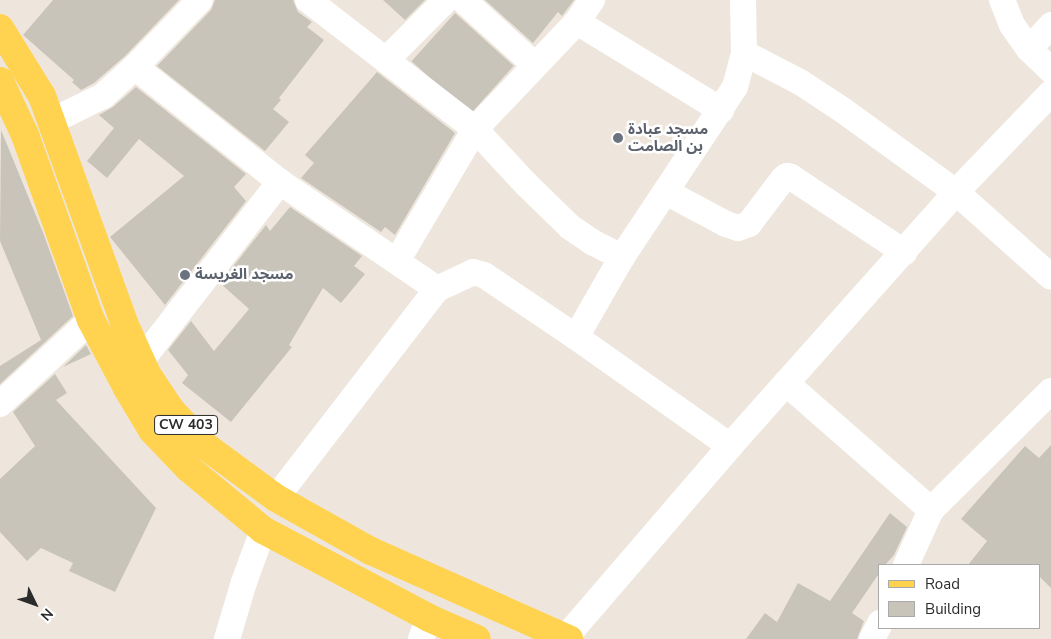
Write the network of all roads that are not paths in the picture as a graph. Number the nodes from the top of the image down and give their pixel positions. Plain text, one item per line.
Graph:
1 (200, 0) edge
2 (308, 0) edge
3 (446, 0) edge
4 (463, 0) edge
5 (592, 0) edge
6 (743, 0) edge
7 (1002, 0) edge
8 (577, 22) junction
9 (1051, 26) edge
10 (0, 28) edge
11 (1030, 49) junction
12 (744, 53) junction
13 (386, 60) junction
14 (535, 66) junction
15 (135, 67) junction
16 (1051, 70) edge
17 (0, 82) edge
18 (1051, 93) edge
19 (721, 110) junction
20 (52, 121) junction
21 (476, 129) junction
22 (280, 182) junction
23 (666, 192) junction
24 (956, 192) junction
25 (904, 252) junction
26 (622, 257) junction
27 (396, 261) junction
28 (1051, 277) edge
29 (437, 289) junction
30 (91, 320) junction
31 (576, 336) junction
32 (141, 361) junction
33 (786, 383) junction
34 (1049, 397) edge
35 (0, 404) edge
36 (730, 446) junction
37 (276, 498) junction
38 (931, 510) junction
39 (263, 530) junction
40 (906, 564) edge
41 (878, 627) edge
42 (425, 629) edge
43 (568, 638) edge
44 (227, 639) edge
45 (477, 639) edge
46 (872, 639) edge

1 - 15 street
2 - 13 street
3 - 13 street
4 - 14 street
5 - 8 street
6 - 12 street
7 - 11 street
8 - 14 street
8 - 19 street
9 - 11 street
10 - 20 main road, CW 403
11 - 16 street
12 - 19 street
12 - 24 street
13 - 21 street
14 - 21 street
15 - 20 street
15 - 22 street
17 - 30 main road, CW 403
18 - 24 street
19 - 23 street
20 - 32 main road, CW 403
21 - 26 street
21 - 27 street
22 - 27 street
22 - 32 street
23 - 25 street
23 - 26 street
24 - 25 street
24 - 28 street
25 - 33 street
26 - 31 street
27 - 29 street
29 - 31 street
29 - 37 street
30 - 35 street
30 - 39 main road, CW 403
31 - 36 street
32 - 37 main road, CW 403
33 - 36 street
33 - 38 street
34 - 38 street
36 - 43 street
37 - 43 main road, CW 403
38 - 40 street
39 - 42 main road, CW 403
39 - 44 street
41 - 46 street
42 - 45 main road, CW 403

